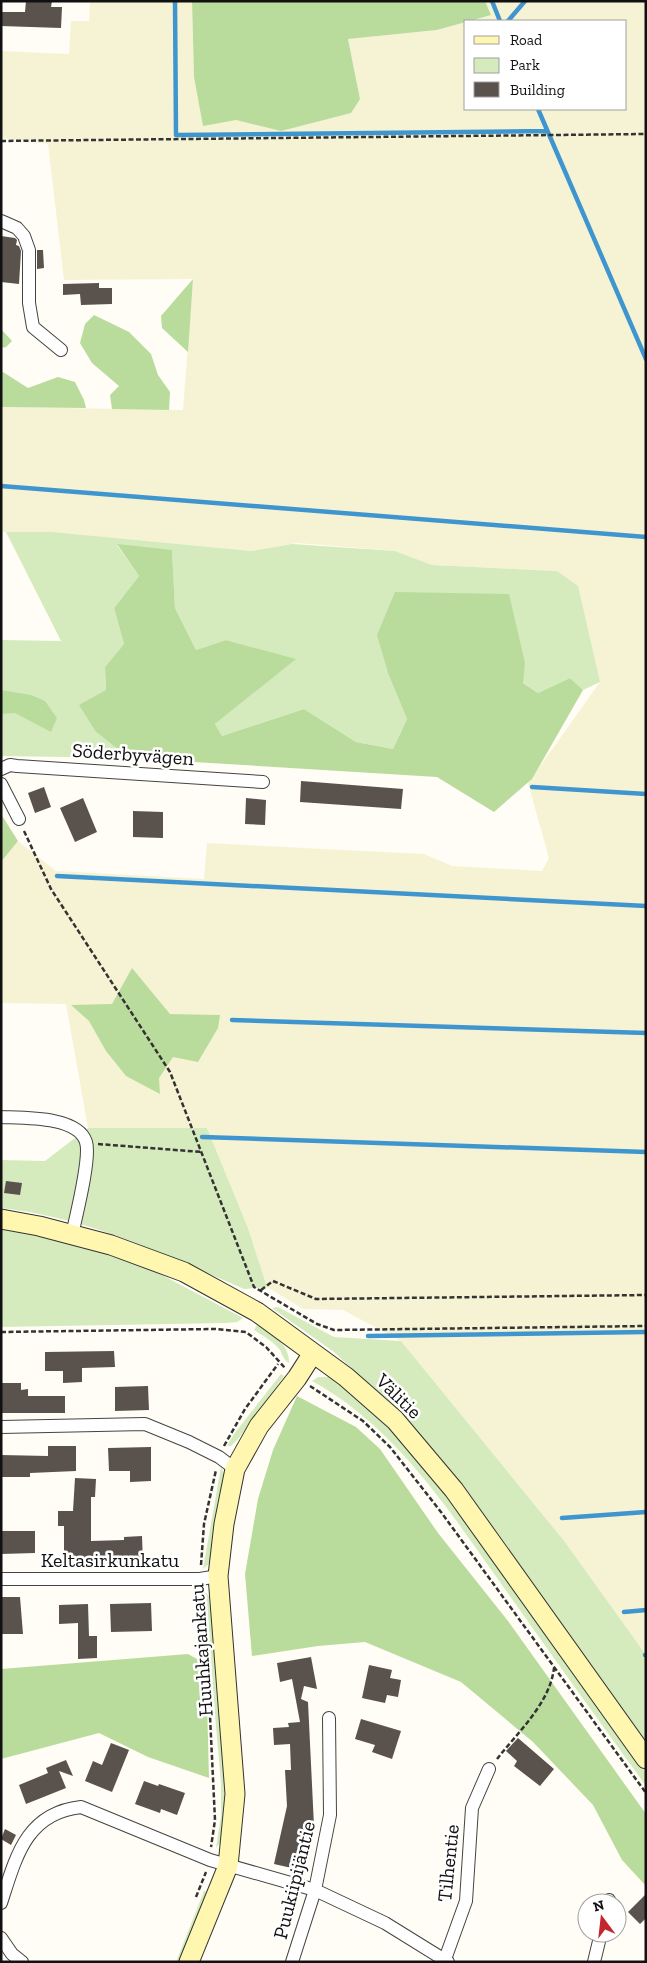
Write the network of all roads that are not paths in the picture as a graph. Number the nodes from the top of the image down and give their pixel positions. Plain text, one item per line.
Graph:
1 (1, 221) edge
2 (61, 350) dead end
3 (1, 769) edge
4 (263, 782) dead end
5 (1, 784) edge
6 (19, 819) road end
7 (1, 1117) edge
8 (1, 1220) edge
9 (72, 1235) junction
10 (313, 1352) junction
11 (1, 1427) edge
12 (235, 1469) junction
13 (218, 1576) junction
14 (1, 1579) edge
15 (329, 1718) dead end
16 (646, 1758) edge
17 (489, 1769) road end
18 (228, 1866) junction
19 (315, 1890) junction
20 (1, 1903) edge
21 (1, 1938) edge
22 (599, 1943) edge
23 (446, 1961) edge
24 (22, 1962) edge
25 (189, 1962) edge
26 (292, 1962) edge
27 (594, 1962) edge

1 - 2 street
3 - 4 street, Söderbyvägen
5 - 6 street
7 - 9 street
8 - 9 main road, Välitie
9 - 10 main road, Välitie
10 - 12 main road, Huuhkajankatu
10 - 16 main road, Välitie
11 - 12 street
12 - 13 main road, Huuhkajankatu
13 - 14 street, Keltasirkunkatu
13 - 18 main road, Huuhkajankatu
15 - 19 street, Puukiipijäntie
17 - 23 street, Tilhentie
18 - 19 street
18 - 20 street
18 - 25 main road, Huuhkajankatu
19 - 23 street
19 - 26 street, Puukiipijäntie
21 - 24 street
22 - 27 street

